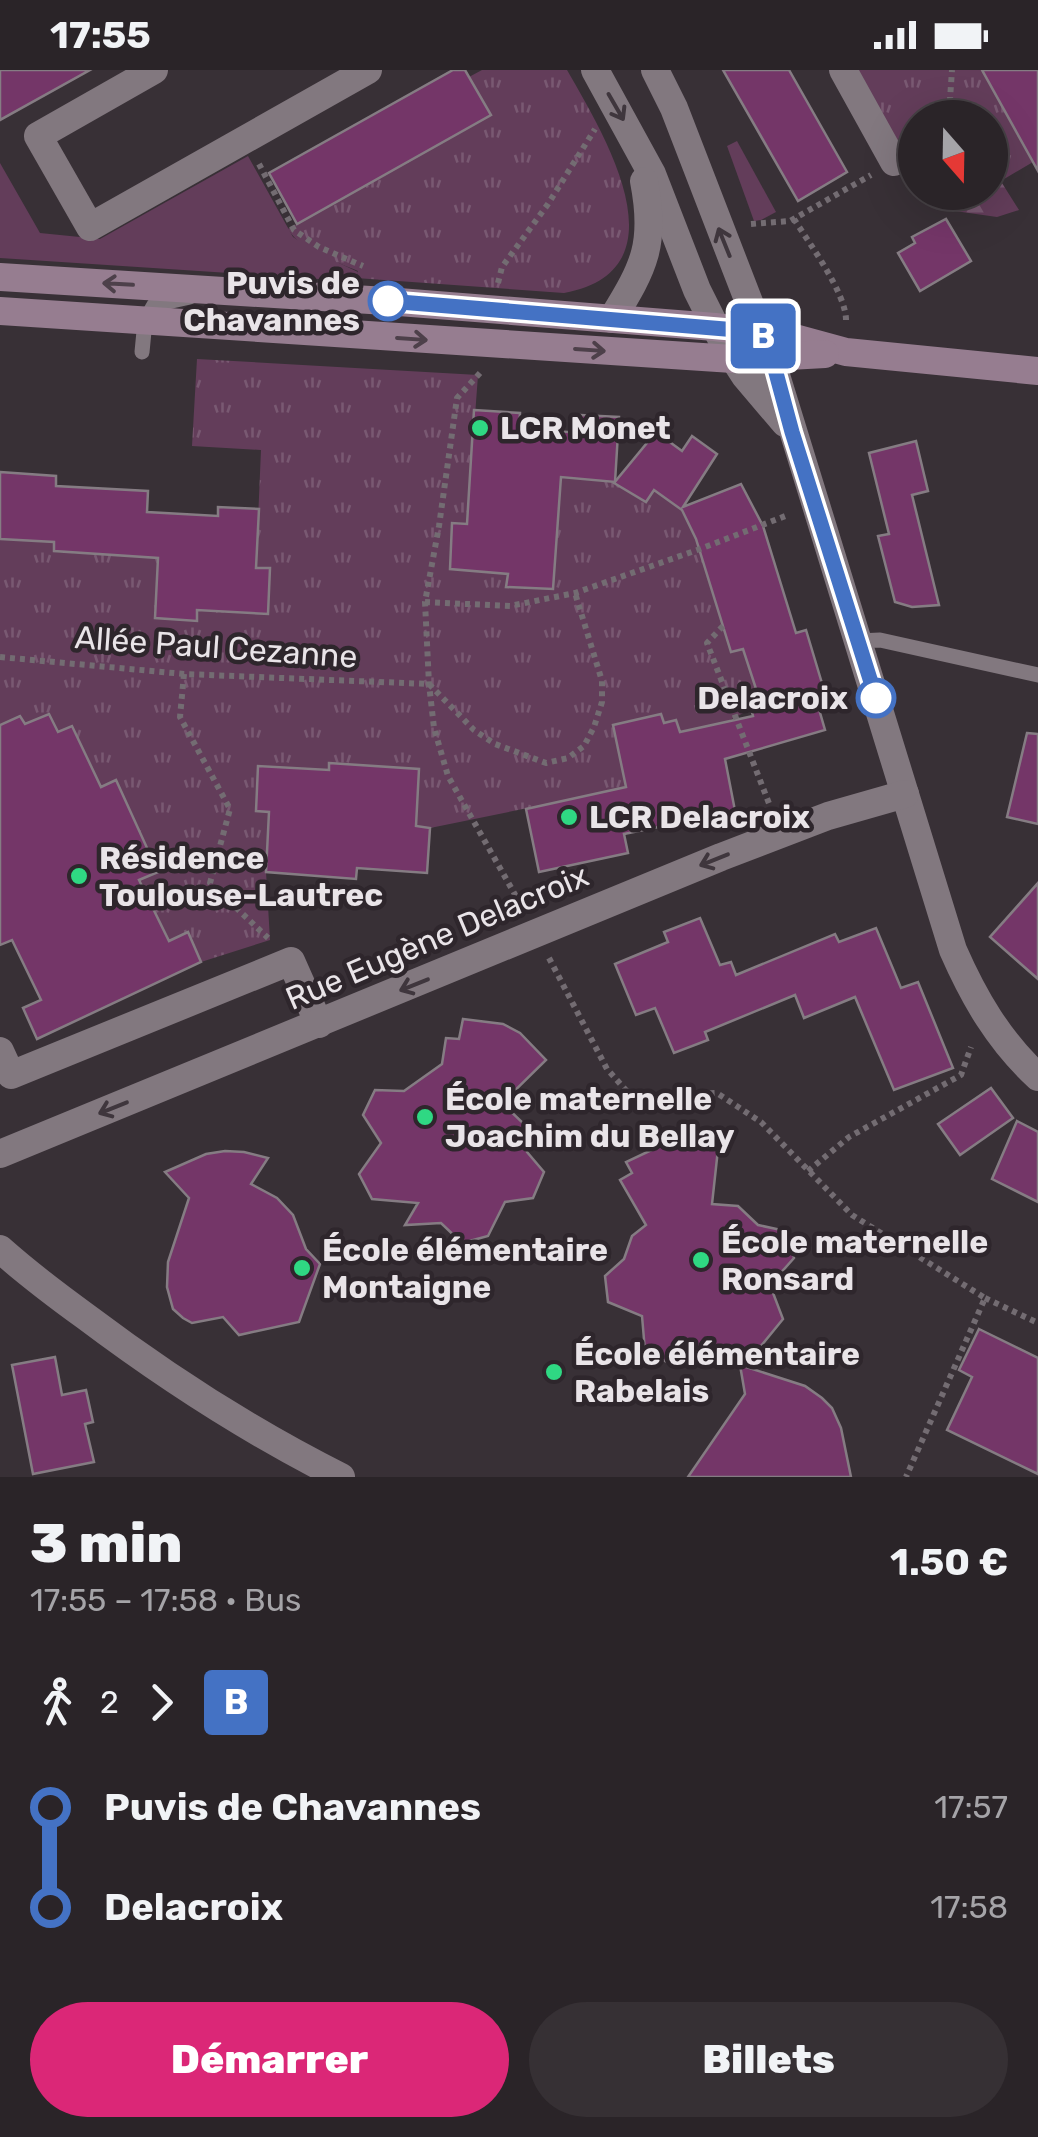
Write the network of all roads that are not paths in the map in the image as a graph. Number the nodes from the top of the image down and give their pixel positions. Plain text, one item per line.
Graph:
1 (154, 70) edge
2 (368, 70) edge
3 (595, 70) edge
4 (654, 70) edge
5 (843, 70) edge
6 (680, 124) junction
7 (637, 145) junction
8 (894, 162) road end
9 (0, 277) edge
10 (222, 290) junction
11 (0, 311) edge
12 (612, 318) junction
13 (145, 321) junction
14 (715, 327) junction
15 (761, 332) junction
16 (142, 352) dead end
17 (846, 352) junction
18 (772, 358) junction
19 (733, 359) junction
20 (1038, 371) edge
21 (792, 432) junction
22 (858, 641) junction
23 (1038, 676) edge
24 (905, 794) junction
25 (319, 1024) junction
26 (0, 1051) edge
27 (1038, 1077) edge
28 (0, 1154) edge
29 (0, 1250) edge
30 (341, 1477) edge

1 - 2 street
3 -> 7 street
4 - 6 street
5 - 8 street
6 - 7 street
15 -> 6 street
7 - 12 street
7 - 14 street
10 -> 9 main road
10 - 12 main road
10 - 13 lane
11 - 13 main road
12 - 14 main road
13 - 16 lane
13 -> 19 main road
14 - 15 main road
14 - 19 street
15 - 17 main road
15 - 18 street
17 - 18 main road
17 - 20 main road
18 - 19 main road
18 - 21 street
19 - 21 street
21 - 22 street
22 - 23 lane
22 - 24 street
24 -> 25 street, Rue Eugène Delacroix
24 - 27 street
25 - 26 street
25 -> 28 street, Rue Eugène Delacroix
29 - 30 street

